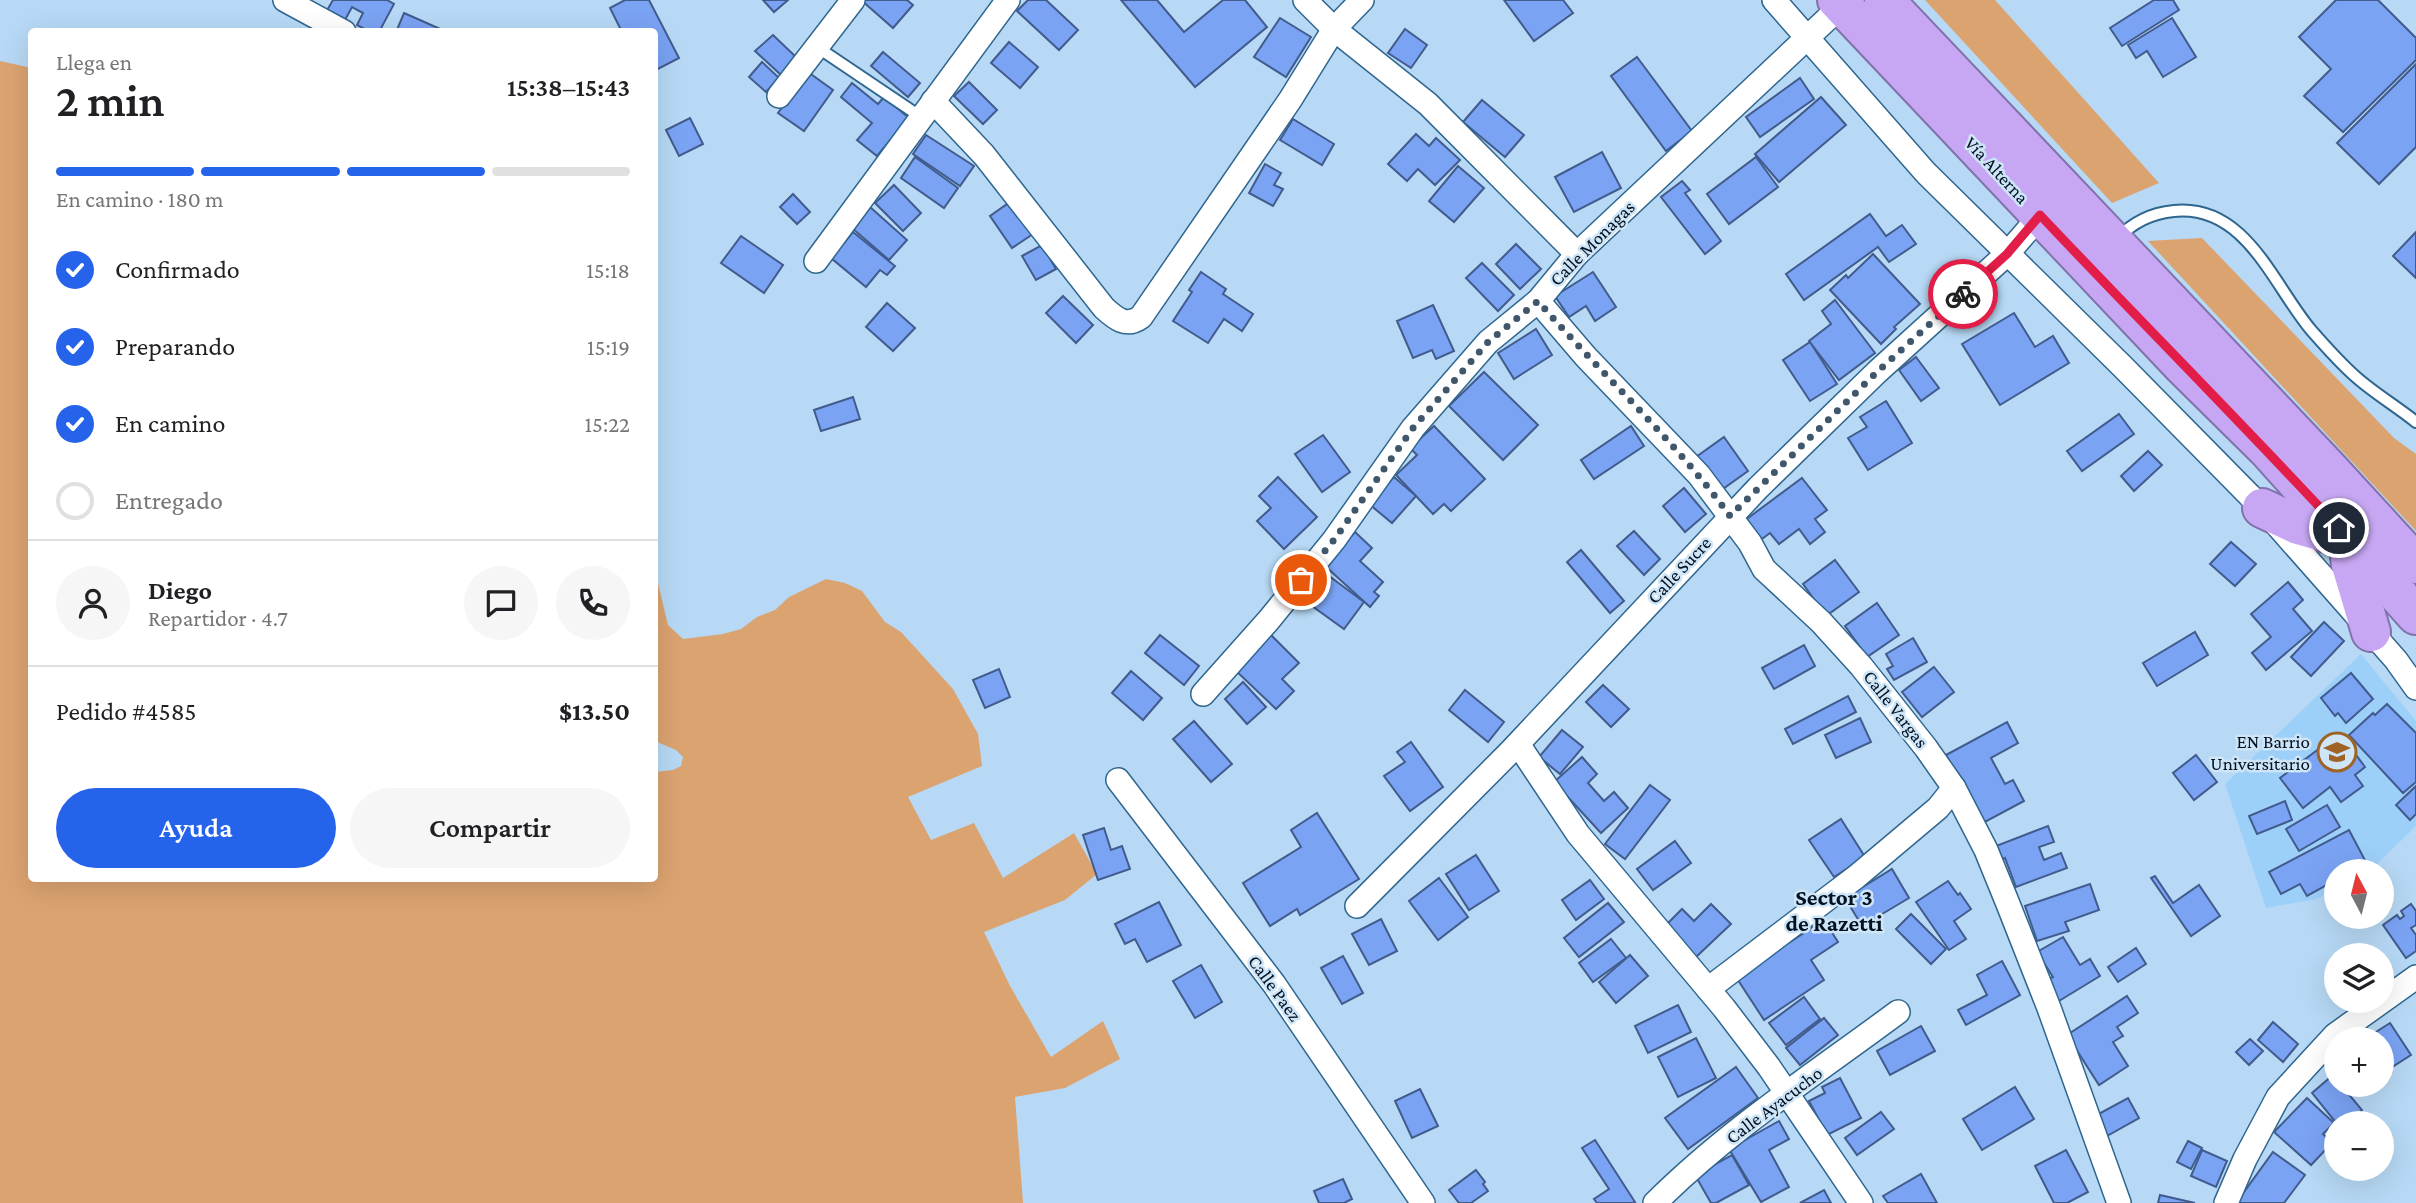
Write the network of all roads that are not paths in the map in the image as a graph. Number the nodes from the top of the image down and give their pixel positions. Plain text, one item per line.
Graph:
1 (285, 0) edge
2 (853, 0) edge
3 (1008, 0) edge
4 (1305, 0) edge
5 (1362, 0) edge
6 (1774, 0) edge
7 (1885, 0) edge
8 (1839, 3) edge
9 (337, 28) edge
10 (1334, 29) junction
11 (1807, 38) junction
12 (817, 47) junction
13 (779, 96) dead end
14 (927, 109) junction
15 (2040, 215) junction
16 (2114, 242) junction
17 (1577, 254) junction
18 (2007, 254) junction
19 (816, 261) dead end
20 (1538, 301) junction
21 (2416, 422) edge
22 (2262, 508) junction
23 (1730, 516) junction
24 (2348, 538) junction
25 (2416, 564) edge
26 (2416, 615) edge
27 (2371, 632) junction
28 (2416, 688) edge
29 (1203, 694) dead end
30 (1518, 744) junction
31 (1118, 780) dead end
32 (1954, 788) junction
33 (1357, 906) dead end
34 (2415, 981) edge
35 (1708, 989) junction
36 (1898, 1013) dead end
37 (1788, 1094) junction
38 (1423, 1203) edge
39 (1656, 1203) edge
40 (1861, 1203) edge
41 (2119, 1203) edge
42 (2226, 1203) edge

1 - 9 street
2 - 12 street
3 - 14 street
4 - 10 street
5 - 10 street
6 - 11 street
7 - 16 highway, Vía Alterna
8 - 11 street, Calle Monagas
8 - 15 highway, Vía Alterna
10 - 14 street
10 - 17 street
11 - 17 street, Calle Monagas
11 - 18 street
12 - 13 street
12 - 14 lane
14 - 19 street
15 - 18 street, Calle Sucre
15 - 24 highway, Vía Alterna
16 - 21 lane
16 - 25 highway, Vía Alterna
17 - 20 street, Calle Monagas
18 - 22 street
18 - 23 street, Calle Sucre
20 - 23 street, Calle Vargas
20 - 29 street, Calle Monagas
22 - 24 highway
22 - 27 street
23 - 30 street, Calle Sucre
23 - 32 street, Calle Vargas
24 - 26 highway, Vía Alterna
24 - 27 highway
27 - 28 street
30 - 33 street, Calle Sucre
30 - 35 street
31 - 38 street, Calle Paez
32 - 35 street
32 - 41 street, Calle Vargas
34 - 42 street
35 - 37 street
36 - 37 street, Calle Ayacucho
37 - 39 street, Calle Ayacucho
37 - 40 street

